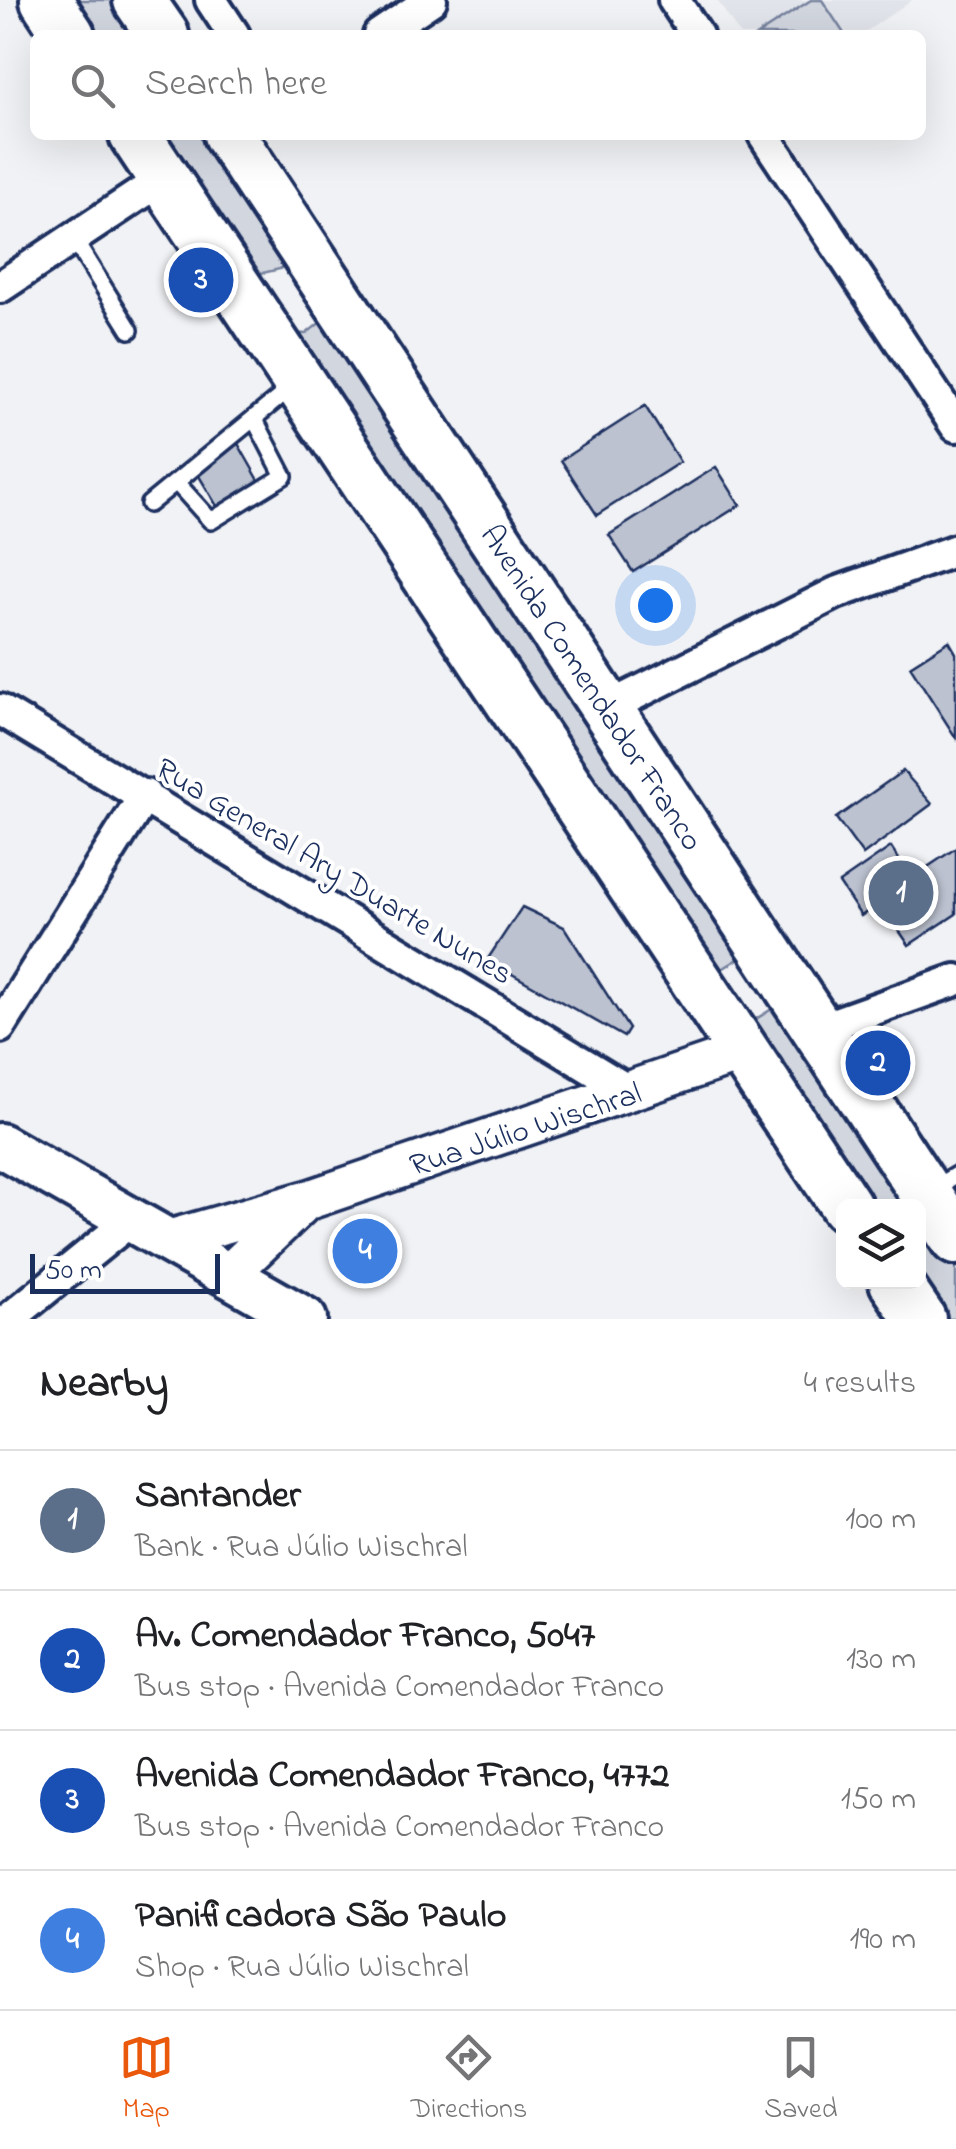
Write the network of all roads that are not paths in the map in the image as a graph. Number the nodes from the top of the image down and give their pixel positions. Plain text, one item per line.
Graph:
1 (46, 0) edge
2 (140, 0) edge
3 (211, 0) edge
4 (431, 0) edge
5 (674, 0) edge
6 (66, 30) edge
7 (159, 30) edge
8 (231, 30) edge
9 (386, 30) edge
10 (695, 30) edge
11 (139, 140) edge
12 (231, 140) edge
13 (767, 140) edge
14 (164, 178) junction
15 (74, 238) junction
16 (307, 254) junction
17 (229, 276) junction
18 (0, 287) edge
19 (130, 330) dead end
20 (299, 381) junction
21 (254, 418) junction
22 (956, 426) edge
23 (176, 482) junction
24 (150, 504) dead end
25 (956, 550) edge
26 (608, 708) junction
27 (0, 710) edge
28 (145, 796) junction
29 (956, 980) edge
30 (0, 1028) edge
31 (820, 1028) junction
32 (744, 1052) junction
33 (632, 1092) junction
34 (0, 1145) edge
35 (941, 1184) edge
36 (841, 1199) edge
37 (305, 1201) junction
38 (131, 1220) junction
39 (956, 1239) edge
40 (168, 1240) junction
41 (230, 1273) junction
42 (900, 1289) edge
43 (10, 1319) edge
44 (305, 1319) edge
45 (920, 1319) edge

1 - 6 highway
2 - 7 highway
3 - 8 street
4 - 9 street
5 - 10 street
11 - 14 highway
12 - 16 highway, Avenida Comendador Franco
13 - 22 street
14 - 15 street
14 - 17 highway
15 - 18 street
15 - 19 lane
16 - 17 highway
16 - 26 highway, Avenida Comendador Franco
17 - 20 highway
20 - 21 lane
20 - 32 highway
21 - 23 lane
21 - 23 lane
23 - 24 lane
25 - 26 street
26 - 31 highway, Avenida Comendador Franco
27 - 28 street, Rua General Ary Duarte Nunes
28 - 30 street
28 - 33 street, Rua General Ary Duarte Nunes
29 - 31 street
31 - 35 highway, Avenida Comendador Franco
32 - 33 street, Rua Júlio Wischral
32 - 36 highway
33 - 37 street, Rua Júlio Wischral
34 - 38 main road
35 - 39 highway, Avenida Comendador Franco
37 - 40 street, Rua Júlio Wischral
37 - 41 street, Rua Júlio Wischral
38 - 40 main road
38 - 43 street
40 - 41 main road
41 - 44 main road
42 - 45 highway

